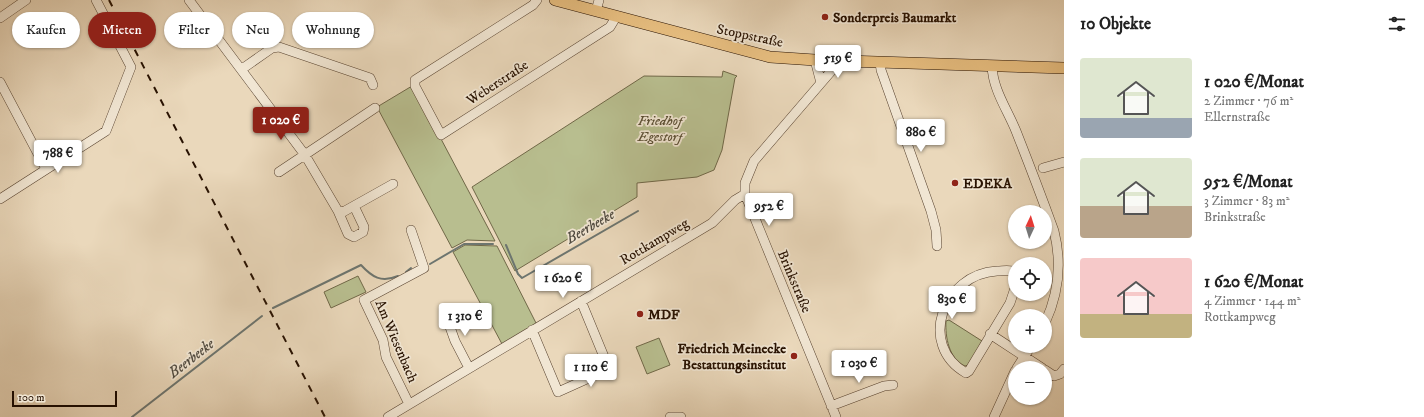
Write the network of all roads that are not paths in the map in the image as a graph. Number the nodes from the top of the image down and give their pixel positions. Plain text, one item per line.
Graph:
1 (26, 0) edge
2 (96, 0) edge
3 (189, 0) edge
4 (537, 0) edge
5 (555, 0) edge
6 (599, 0) edge
7 (596, 11) junction
8 (616, 17) junction
9 (0, 18) edge
10 (815, 60) junction
11 (840, 61) junction
12 (880, 62) junction
13 (992, 66) junction
14 (1064, 68) edge
15 (242, 69) junction
16 (0, 82) edge
17 (821, 83) junction
18 (373, 85) dead end
19 (375, 108) dead end
20 (305, 155) junction
21 (1064, 162) edge
22 (1044, 168) dead end
23 (46, 169) junction
24 (278, 172) dead end
25 (394, 184) dead end
26 (745, 194) junction
27 (0, 199) edge
28 (354, 206) junction
29 (338, 211) junction
30 (411, 230) dead end
31 (937, 246) dead end
32 (1008, 270) edge
33 (581, 301) junction
34 (1011, 301) edge
35 (1050, 309) edge
36 (445, 313) dead end
37 (532, 330) junction
38 (990, 334) junction
39 (1024, 355) junction
40 (1021, 361) edge
41 (1032, 361) edge
42 (469, 368) junction
43 (1064, 369) edge
44 (1052, 375) edge
45 (893, 385) dead end
46 (1008, 386) edge
47 (409, 404) junction
48 (831, 406) junction
49 (388, 417) edge
50 (670, 417) edge
51 (681, 417) edge
52 (836, 417) edge
53 (994, 417) edge

1 - 9 street
2 - 23 street
3 - 15 street
4 - 8 street, Weberstraße
5 - 7 main road, Stoppstraße
6 - 7 street
7 - 8 main road, Stoppstraße
8 - 10 main road, Stoppstraße
10 - 11 main road, Stoppstraße
10 - 17 street
11 - 12 main road, Stoppstraße
11 - 17 street
12 - 13 main road, Stoppstraße
12 - 31 street
13 - 14 main road, Stoppstraße
13 - 35 street
15 - 18 street
15 - 20 street
16 - 23 street
17 - 26 street
19 - 20 street
20 - 24 street
20 - 29 street
21 - 22 street
23 - 27 street
25 - 28 street
26 - 33 street, Rottkampweg
26 - 48 street, Brinkstraße
28 - 29 street
28 - 29 street
30 - 47 street, Am Wiesenbach
32 - 38 street
33 - 37 street, Rottkampweg
33 - 37 street
34 - 38 street
36 - 42 street
37 - 42 street, Rottkampweg
38 - 39 street
39 - 40 street
39 - 41 street
42 - 47 street, Rottkampweg
43 - 44 street
45 - 48 street
46 - 53 street
47 - 49 street, Rottkampweg
48 - 52 street, Brinkstraße
50 - 51 street

